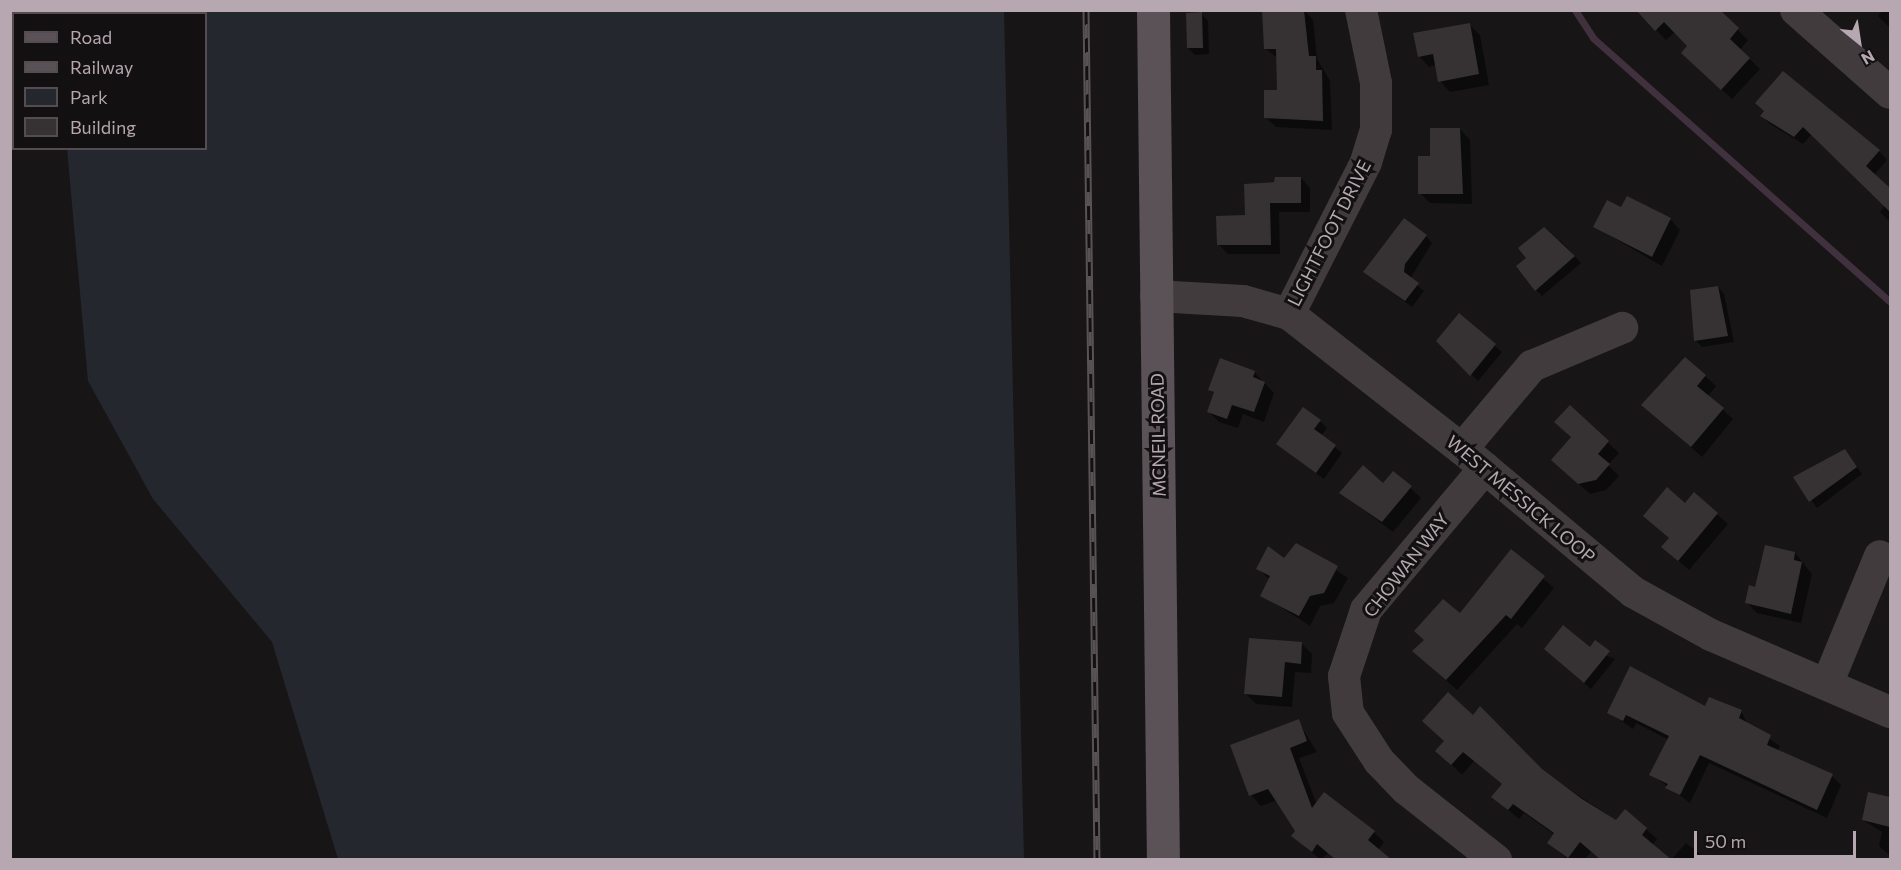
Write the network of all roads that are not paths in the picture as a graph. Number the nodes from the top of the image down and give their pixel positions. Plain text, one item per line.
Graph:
1 (1153, 10) edge
2 (1361, 10) edge
3 (1796, 10) edge
4 (1890, 93) edge
5 (1156, 296) junction
6 (1289, 314) junction
7 (1622, 328) dead end
8 (1474, 458) junction
9 (1881, 556) dead end
10 (1828, 682) junction
11 (1890, 712) edge
12 (1163, 860) edge
13 (1496, 860) edge

1 - 5 main road, MCNEIL ROAD
2 - 6 street, LIGHTFOOT DRIVE
3 - 4 street
5 - 6 street, WEST MESSICK LOOP
5 - 12 main road, MCNEIL ROAD
6 - 8 street, WEST MESSICK LOOP
7 - 8 street, CHOWAN WAY
8 - 10 street, WEST MESSICK LOOP
8 - 13 street, CHOWAN WAY
9 - 10 street
10 - 11 street, WEST MESSICK LOOP

